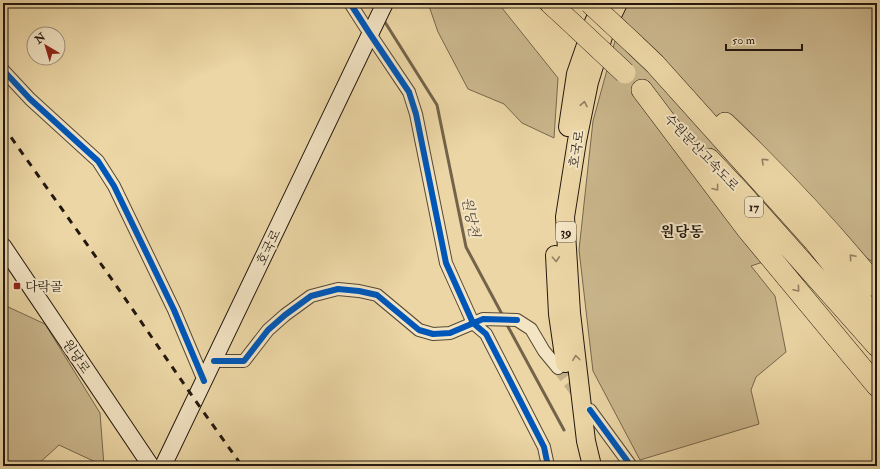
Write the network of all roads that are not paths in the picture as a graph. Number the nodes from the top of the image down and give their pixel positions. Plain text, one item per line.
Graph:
1 (350, 3) edge
2 (385, 3) edge
3 (550, 3) edge
4 (590, 3) edge
5 (603, 3) edge
6 (618, 3) edge
7 (372, 31) junction
8 (655, 64) junction
9 (3, 70) edge
10 (642, 90) junction
11 (3, 246) edge
12 (877, 287) edge
13 (877, 320) edge
14 (478, 321) junction
15 (877, 346) edge
16 (214, 361) junction
17 (558, 368) tunnel mouth
18 (204, 381) junction
19 (877, 386) edge
20 (590, 410) dead end
21 (151, 466) edge
22 (163, 466) edge
23 (548, 466) edge
24 (580, 466) edge
25 (592, 466) edge
26 (631, 466) edge

1 - 7 street
2 - 7 main road, 호국로
3 - 10 highway, 수원문산고속도로 / 17, bridge
4 - 8 highway, 수원문산고속도로 / 17, bridge
5 -> 24 main road, 호국로 / 39
25 -> 6 main road, 호국로 / 39
7 - 14 street
7 - 16 main road, 호국로
12 -> 8 highway
8 - 13 highway, 수원문산고속도로 / 17
9 - 18 street
10 - 15 highway, 수원문산고속도로 / 17
10 -> 19 highway
11 - 21 main road, 원당로
14 - 16 street
14 - 17 street
14 - 23 street
16 - 18 main road, 호국로
18 - 22 main road, 호국로
20 - 26 street

